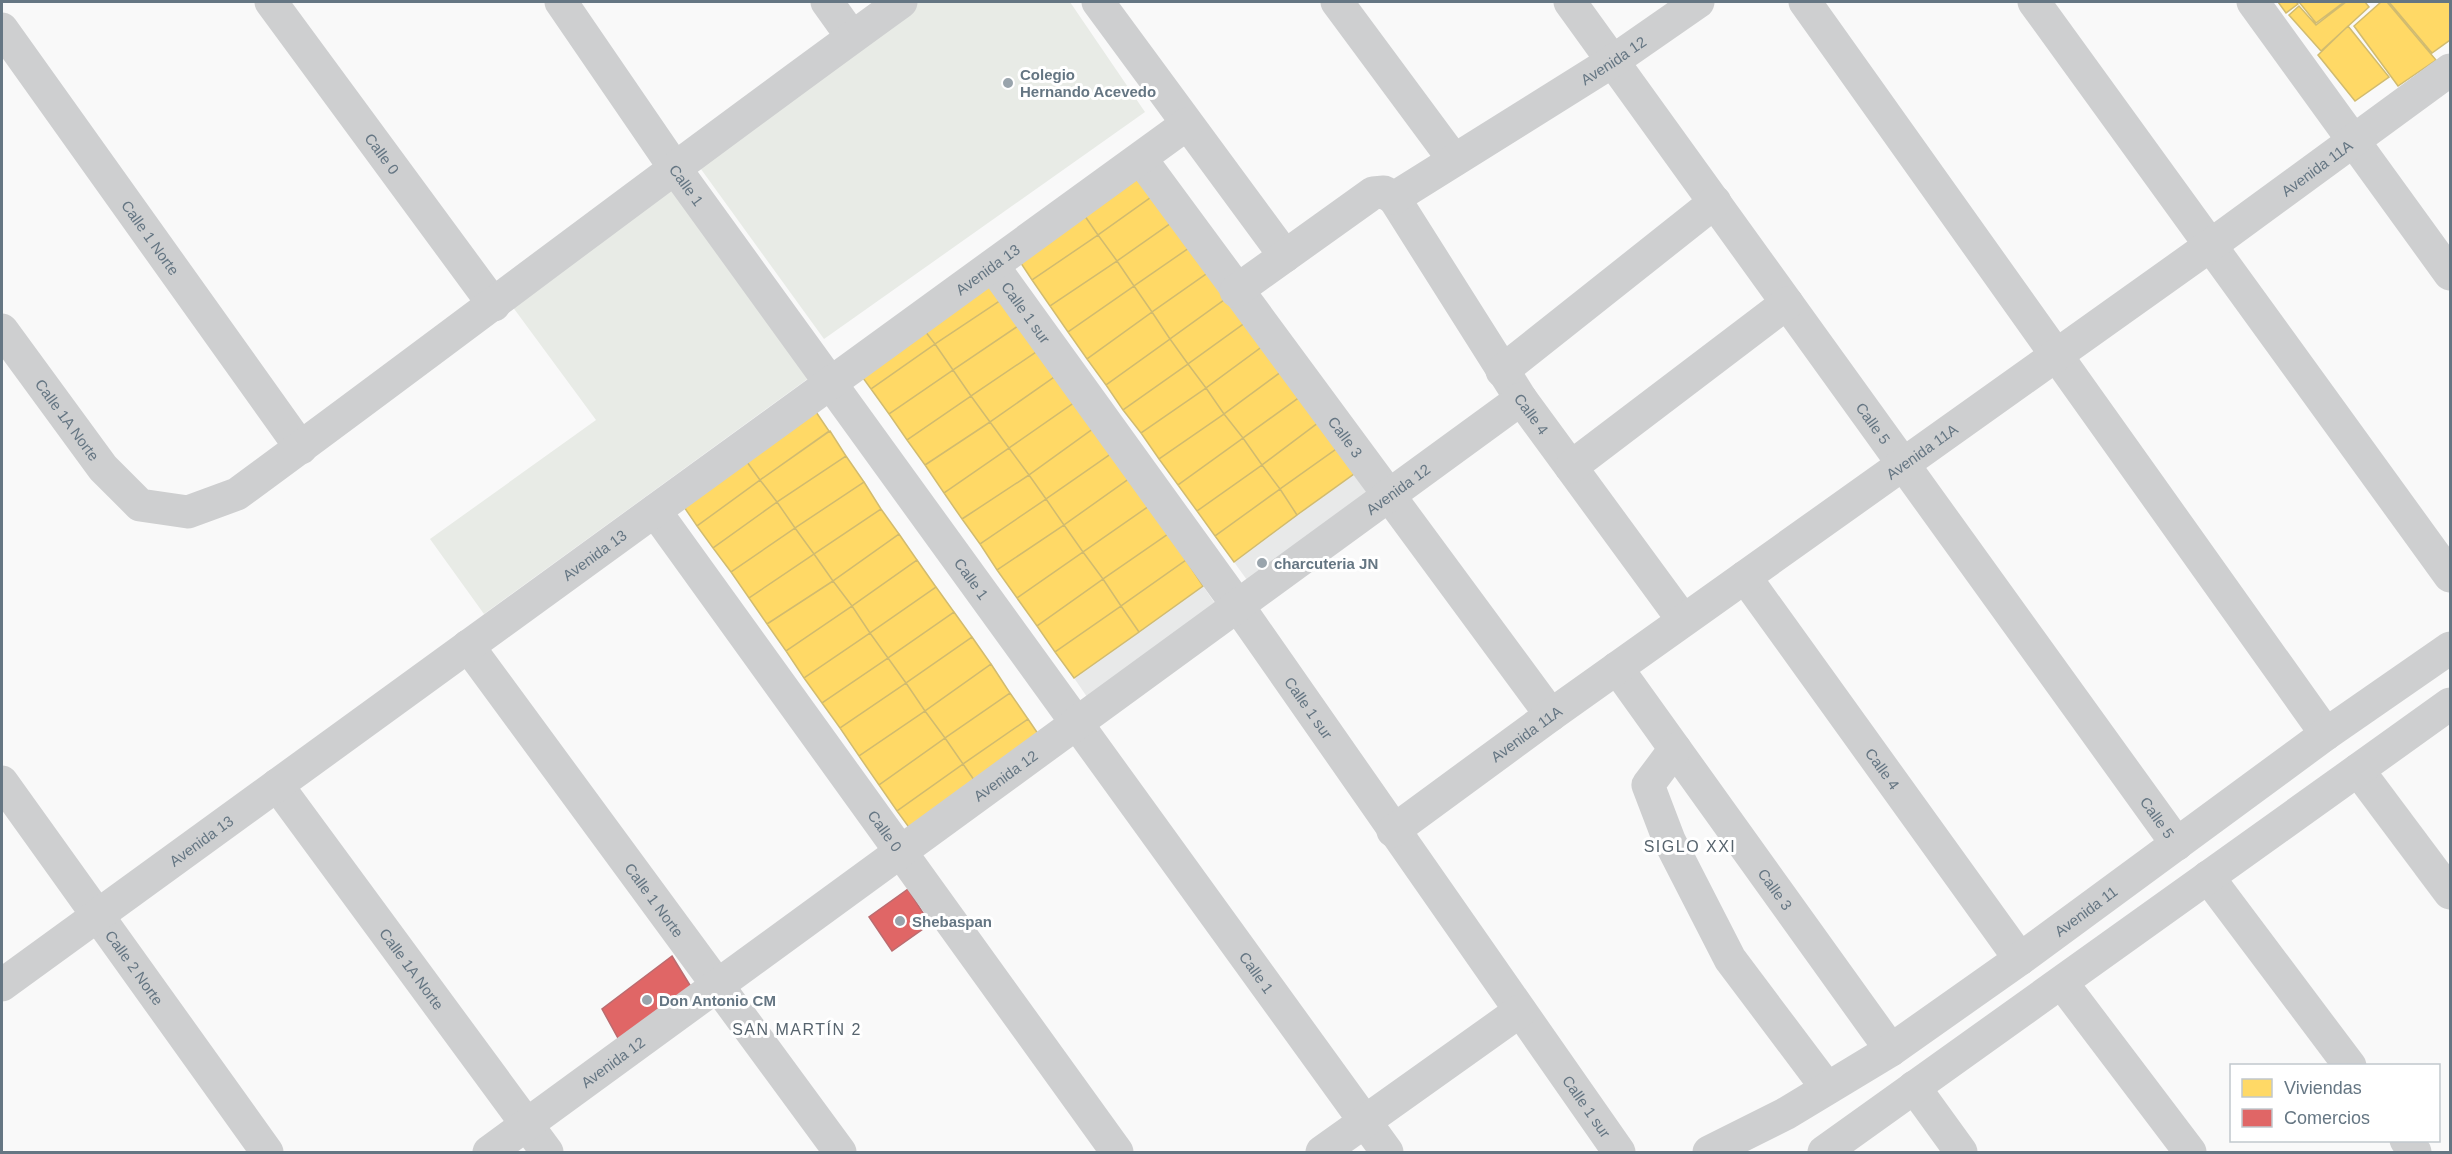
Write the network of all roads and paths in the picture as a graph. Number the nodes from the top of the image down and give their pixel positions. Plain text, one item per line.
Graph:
1 (271, 2) edge
2 (561, 2) edge
3 (826, 2) edge
4 (901, 2) edge
5 (1098, 2) edge
6 (1337, 2) edge
7 (1570, 2) edge
8 (1698, 2) edge
9 (1805, 2) edge
10 (2034, 2) edge
11 (2253, 2) edge
12 (2, 29) edge
13 (852, 37) junction
14 (1613, 61) junction
15 (2451, 70) edge
16 (1188, 124) junction
17 (2353, 139) junction
18 (1141, 159) junction
19 (1454, 160) junction
20 (674, 167) junction
21 (1394, 198) junction
22 (1715, 202) junction
23 (2211, 245) junction
24 (1285, 256) junction
25 (993, 266) junction
26 (2451, 274) edge
27 (1236, 291) junction
28 (1787, 303) junction
29 (494, 305) junction
30 (2, 330) edge
31 (2056, 355) junction
32 (1502, 371) junction
33 (831, 383) junction
34 (1521, 399) junction
35 (301, 447) junction
36 (1903, 465) junction
37 (1571, 467) junction
38 (1389, 495) junction
39 (655, 511) junction
40 (2451, 576) edge
41 (1745, 577) junction
42 (1238, 606) junction
43 (1683, 620) junction
44 (468, 646) junction
45 (2451, 648) edge
46 (1617, 668) junction
47 (2451, 704) edge
48 (1551, 715) junction
49 (1077, 723) junction
50 (2326, 734) junction
51 (1675, 749) junction
52 (2358, 770) junction
53 (2, 782) edge
54 (277, 785) junction
55 (1393, 831) junction
56 (2177, 844) junction
57 (901, 852) junction
58 (2208, 877) junction
59 (2451, 893) edge
60 (97, 915) junction
61 (2020, 959) junction
62 (2062, 983) junction
63 (2, 985) edge
64 (718, 986) junction
65 (1520, 1011) junction
66 (1891, 1050) junction
67 (2349, 1064) edge
68 (1914, 1087) junction
69 (1827, 1089) junction
70 (1365, 1122) junction
71 (527, 1125) junction
72 (267, 1152) edge
73 (489, 1152) edge
74 (547, 1152) edge
75 (840, 1152) edge
76 (1117, 1152) edge
77 (1322, 1152) edge
78 (1387, 1152) edge
79 (1619, 1152) edge
80 (1709, 1152) edge
81 (1824, 1152) edge
82 (1961, 1152) edge
83 (2190, 1152) edge

1 - 29 street, Calle 0
2 - 20 street, Calle 1
3 - 13 street
4 - 13 street
5 - 16 street
6 - 19 street
7 - 14 street, Calle 5
8 - 14 street, Avenida 12
9 - 31 street
10 - 23 street
11 - 17 street
12 - 35 street, Calle 1 Norte
13 - 20 street
14 - 19 street, Avenida 12
14 - 22 street, Calle 5
15 - 17 street, Avenida 11A
16 - 18 street, Avenida 13
16 - 24 street
17 - 23 street, Avenida 11A
17 - 26 street
18 - 25 street, Avenida 13
18 - 27 street, Calle 3
19 - 21 street, Avenida 12
20 - 29 street
20 - 33 street, Calle 1
21 - 24 street
21 - 32 street, Calle 4
22 - 28 street, Calle 5
22 - 32 street
23 - 31 street, Avenida 11A
23 - 40 street
24 - 27 street
25 - 33 street, Avenida 13
25 - 42 street, Calle 1 sur
27 - 38 street, Calle 3
28 - 36 street, Calle 5
28 - 37 street
29 - 35 street
30 - 35 street, Calle 1A Norte
31 - 36 street, Avenida 11A
31 - 50 street
32 - 34 street, Calle 4
33 - 39 street, Avenida 13
33 - 49 street, Calle 1
34 - 37 street, Calle 4
34 - 38 street, Avenida 12
36 - 41 street, Avenida 11A
36 - 56 street, Calle 5
37 - 43 street, Calle 4
38 - 42 street, Avenida 12
38 - 48 street, Calle 3
39 - 44 street, Avenida 13
39 - 57 street, Calle 0
41 - 43 street, Avenida 11A
41 - 61 street, Calle 4
42 - 49 street, Avenida 12
42 - 55 street, Calle 1 sur
43 - 46 street, Avenida 11A
44 - 54 street, Avenida 13
44 - 64 street, Calle 1 Norte
45 - 50 street, Avenida 11
46 - 48 street, Avenida 11A
46 - 51 street, Calle 3
47 - 52 street
48 - 55 street, Avenida 11A
49 - 57 street, Avenida 12
49 - 70 street, Calle 1
50 - 56 street, Avenida 11
51 - 66 street, Calle 3
51 - 69 street
52 - 58 street
52 - 59 street
53 - 60 street, Calle 2 Norte
54 - 60 street, Avenida 13
54 - 71 street, Calle 1A Norte
55 - 65 street, Calle 1 sur
56 - 61 street, Avenida 11
57 - 64 street, Avenida 12
57 - 76 street, Calle 0
58 - 62 street
58 - 67 street
60 - 63 street, Avenida 13
60 - 72 street, Calle 2 Norte
61 - 66 street, Avenida 11
62 - 68 street
62 - 83 street
64 - 71 street, Avenida 12
64 - 75 street, Calle 1 Norte
65 - 70 street
65 - 79 street, Calle 1 sur
66 - 69 street, Avenida 11
68 - 81 street
68 - 82 street
69 - 80 street, Avenida 11
70 - 77 street
70 - 78 street, Calle 1
71 - 73 street, Avenida 12
71 - 74 street, Calle 1A Norte

